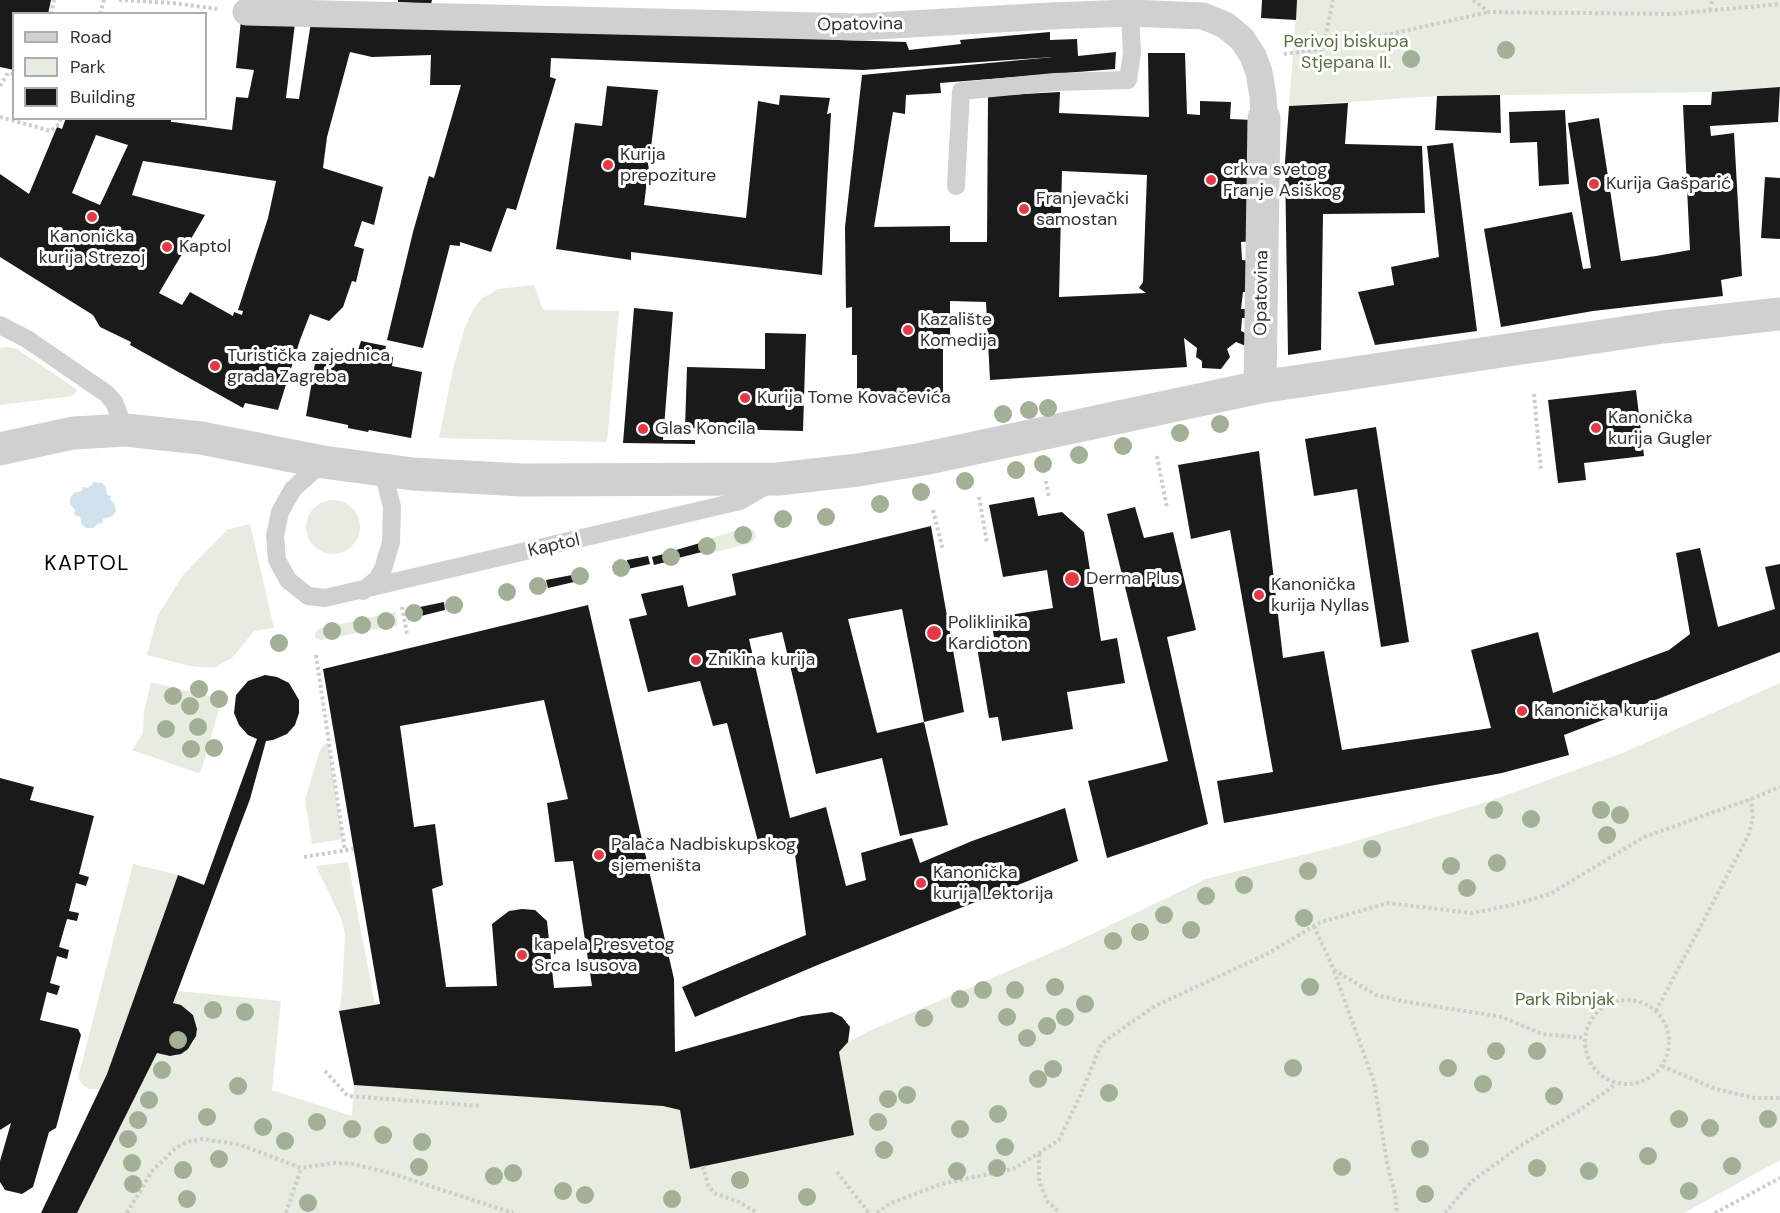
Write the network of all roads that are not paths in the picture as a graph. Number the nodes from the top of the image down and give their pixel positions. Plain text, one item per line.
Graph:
1 (246, 12) road end
2 (1130, 13) junction
3 (1264, 118) joint
4 (956, 186) dead end
5 (1780, 314) edge
6 (0, 325) edge
7 (1260, 387) junction
8 (119, 430) junction
9 (0, 448) edge
10 (323, 462) junction
11 (383, 471) junction
12 (778, 478) junction
13 (363, 591) junction

1 - 2 street, Opatovina
2 - 3 street, Opatovina
2 - 4 lane
3 - 7 street, Opatovina
5 - 7 street
6 - 8 lane
7 - 12 street
8 - 9 street
8 - 10 street
10 - 11 street
10 - 13 lane, Kaptol
11 - 12 street
11 - 13 lane
12 - 13 lane, Kaptol

